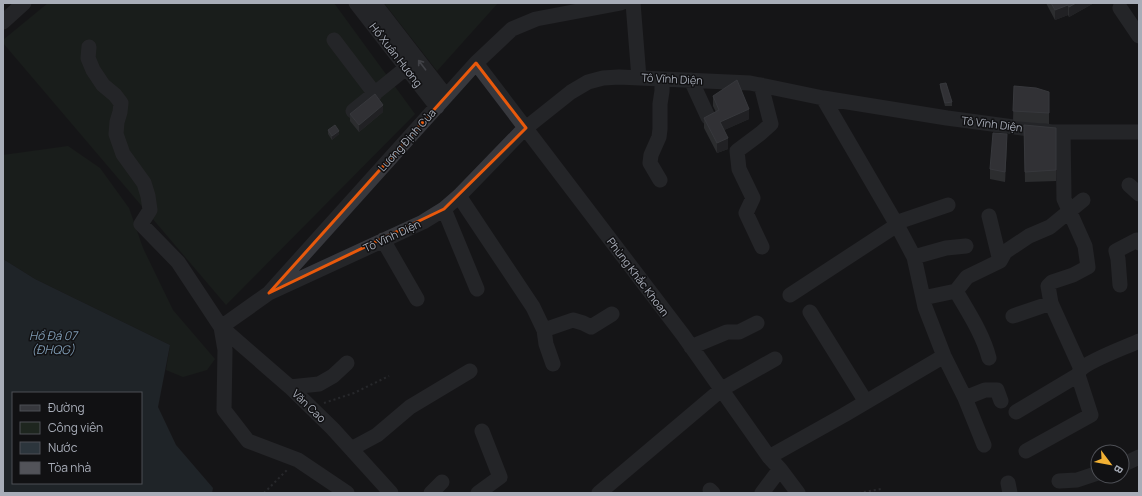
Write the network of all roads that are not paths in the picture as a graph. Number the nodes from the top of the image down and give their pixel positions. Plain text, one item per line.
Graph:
1 (24, 3) edge
2 (356, 3) edge
3 (374, 3) edge
4 (621, 3) edge
5 (633, 3) edge
6 (1120, 8) dead end
7 (3, 22) edge
8 (1139, 36) edge
9 (334, 40) dead end
10 (89, 47) dead end
11 (476, 63) junction
12 (406, 68) junction
13 (639, 78) junction
14 (662, 79) junction
15 (691, 80) junction
16 (761, 85) junction
17 (375, 94) junction
18 (823, 98) junction
19 (441, 102) junction
20 (353, 111) edge
21 (708, 117) edge
22 (526, 128) junction
23 (1063, 132) junction
24 (1139, 132) edge
25 (660, 180) dead end
26 (459, 196) junction
27 (1082, 200) dead end
28 (948, 205) dead end
29 (444, 209) junction
30 (1069, 212) junction
31 (989, 216) dead end
32 (896, 224) junction
33 (383, 240) junction
34 (1138, 241) edge
35 (966, 246) dead end
36 (762, 247) dead end
37 (914, 257) junction
38 (1000, 261) junction
39 (1120, 285) dead end
40 (477, 289) dead end
41 (956, 291) junction
42 (269, 293) junction
43 (790, 295) dead end
44 (923, 298) junction
45 (417, 299) dead end
46 (1051, 303) junction
47 (810, 312) dead end
48 (612, 314) dead end
49 (1013, 316) dead end
50 (756, 323) dead end
51 (221, 327) junction
52 (544, 330) junction
53 (1139, 341) edge
54 (691, 347) junction
55 (944, 356) junction
56 (989, 358) dead end
57 (775, 359) dead end
58 (348, 363) dead end
59 (553, 364) dead end
60 (470, 371) dead end
61 (1079, 372) junction
62 (290, 387) junction
63 (722, 389) junction
64 (965, 398) junction
65 (1001, 401) dead end
66 (866, 402) junction
67 (1016, 412) dead end
68 (482, 431) dead end
69 (984, 445) dead end
70 (351, 449) junction
71 (1026, 451) dead end
72 (769, 457) junction
73 (780, 469) junction
74 (1090, 476) edge
75 (1059, 481) dead end
76 (442, 482) dead end
77 (603, 492) edge
78 (347, 493) edge
79 (391, 493) edge
80 (431, 493) edge
81 (478, 493) edge
82 (762, 493) edge
83 (798, 493) edge

1 - 7 street
2 - 12 street, Hồ Xuân Hương
19 -> 3 street, Hồ Xuân Hương
4 - 11 street, Lương Định Của
5 - 13 street
6 - 8 street
9 - 17 street
10 - 51 street
11 - 19 street, Lương Định Của
11 - 22 street, Phùng Khắc Khoan
12 - 17 street
12 - 19 street, Hồ Xuân Hương
13 - 14 street, Tô Vĩnh Diện
13 - 22 street, Tô Vĩnh Diện
14 - 15 street, Tô Vĩnh Diện
14 - 25 street
15 - 16 street, Tô Vĩnh Diện
15 - 21 street
16 - 18 street, Tô Vĩnh Diện
16 - 36 street
17 - 20 street
18 - 23 street, Tô Vĩnh Diện
18 - 32 street
19 - 42 street, Lương Định Của
22 - 26 street, Tô Vĩnh Diện
22 - 54 street, Phùng Khắc Khoan
23 - 24 street, Tô Vĩnh Diện
23 - 30 street
26 - 29 street, Tô Vĩnh Diện
26 - 52 street
27 - 30 street
28 - 32 street
29 - 33 street, Tô Vĩnh Diện
29 - 40 street
30 - 38 street
30 - 46 street
31 - 38 street
32 - 37 street
32 - 43 street
33 - 42 street, Tô Vĩnh Diện
33 - 45 street
34 - 39 street
35 - 37 street
37 - 44 street
38 - 41 street
41 - 44 street
41 - 56 street
42 - 51 street, Lương Định Của
44 - 55 street
46 - 49 street
46 - 61 street
47 - 66 street
48 - 52 street
50 - 54 street
51 - 62 street, Văn Cao
51 - 78 street
52 - 59 street
53 - 61 street
54 - 63 street, Phùng Khắc Khoan
55 - 64 street
55 - 66 street
57 - 63 street
58 - 62 street
60 - 70 street
61 - 67 street
61 - 71 street
62 - 70 street, Văn Cao
63 - 72 street, Phùng Khắc Khoan
63 - 77 street
64 - 65 street
64 - 69 street
66 - 72 street
68 - 81 street
70 - 79 street, Văn Cao
72 - 73 street, Phùng Khắc Khoan
73 - 82 street
73 - 83 street, Phùng Khắc Khoan
74 - 75 street
76 - 80 street

